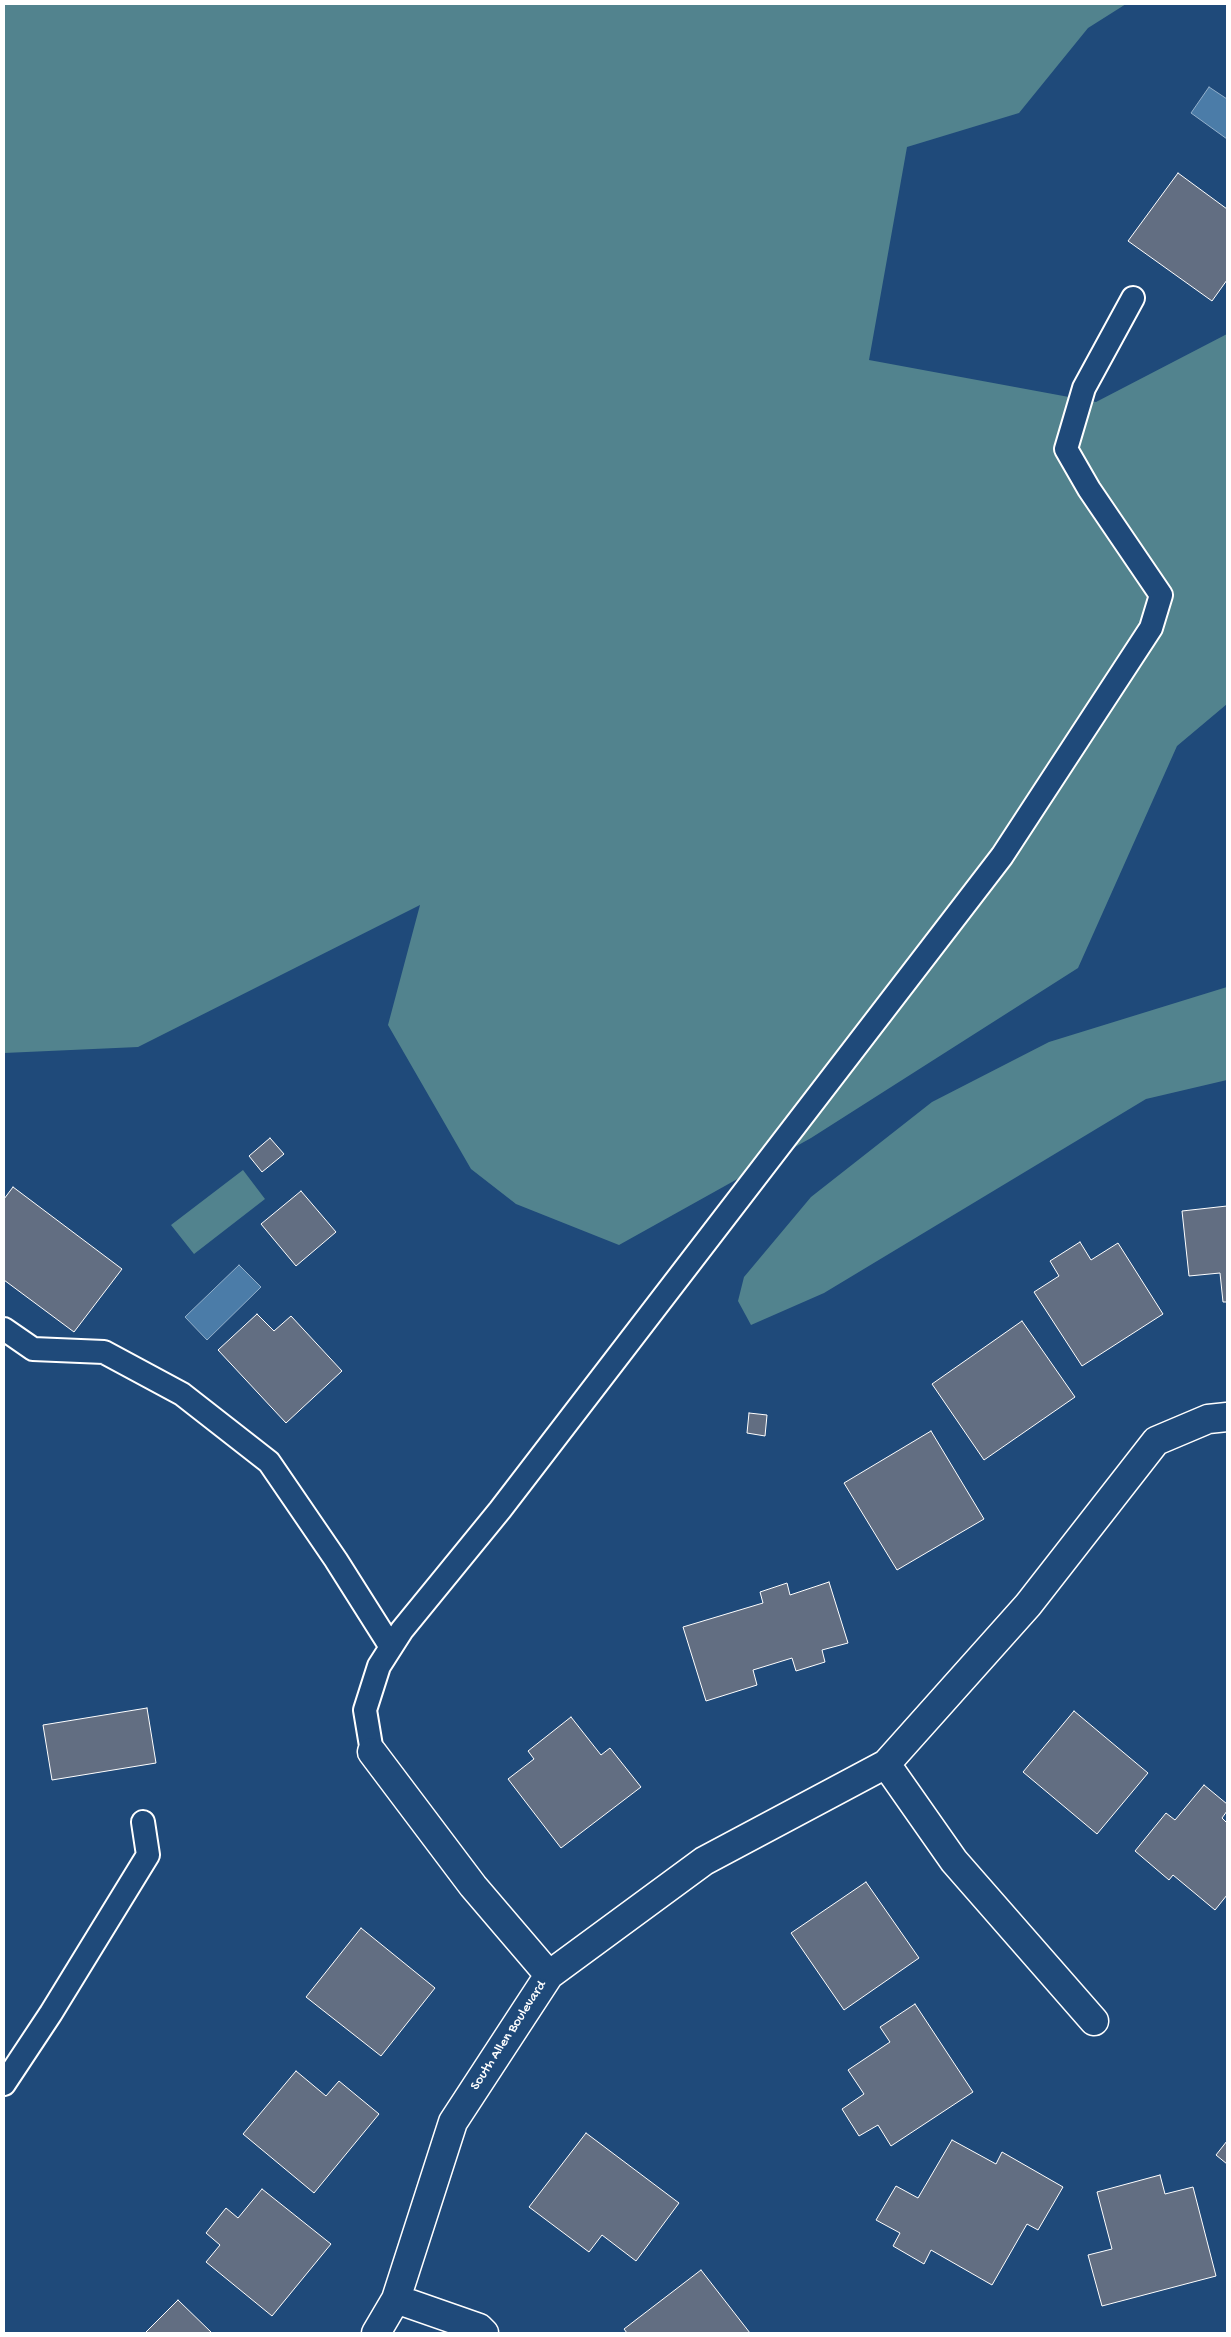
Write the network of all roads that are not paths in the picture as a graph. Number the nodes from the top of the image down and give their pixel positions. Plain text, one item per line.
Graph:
1 (1133, 298) dead end
2 (4, 1329) edge
3 (1227, 1417) edge
4 (391, 1647) junction
5 (372, 1752) joint
6 (886, 1764) junction
7 (143, 1822) dead end
8 (549, 1975) junction
9 (1094, 2021) dead end
10 (4, 2084) edge
11 (396, 2299) junction
12 (376, 2333) edge
13 (484, 2333) edge

1 - 4 lane
2 - 4 lane
3 - 6 street
4 - 5 lane
5 - 8 street, South Allen Boulevard
6 - 8 street
6 - 9 street
7 - 10 lane
8 - 11 street, South Allen Boulevard
11 - 12 street, South Allen Boulevard
11 - 13 street

